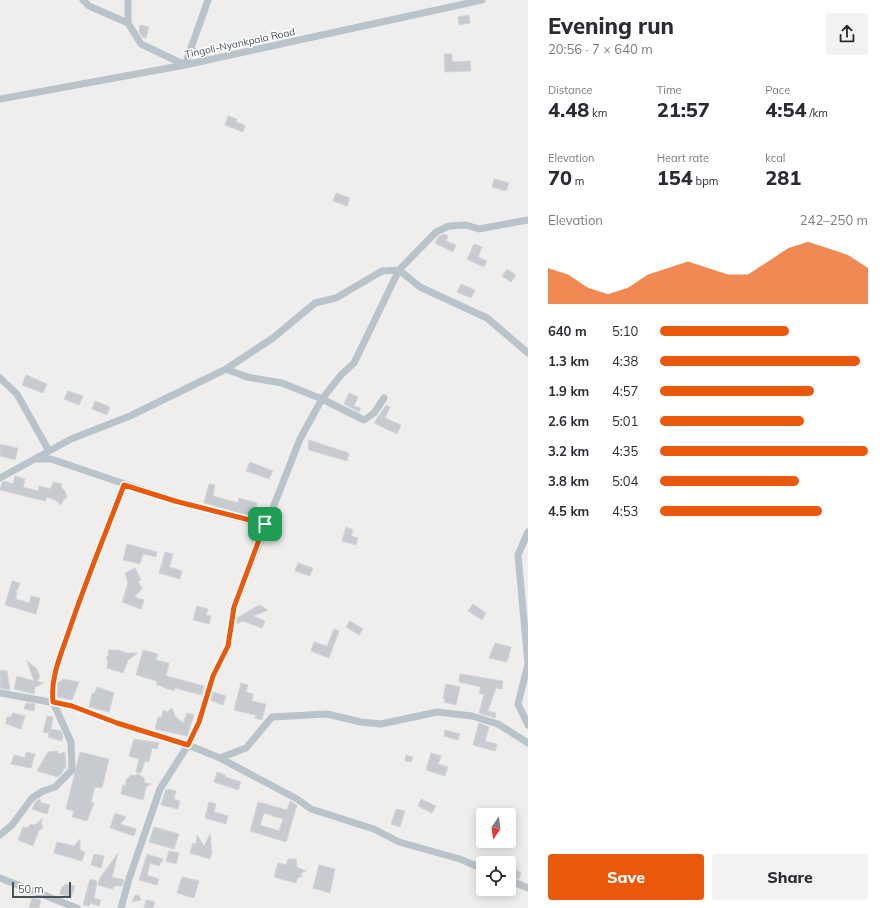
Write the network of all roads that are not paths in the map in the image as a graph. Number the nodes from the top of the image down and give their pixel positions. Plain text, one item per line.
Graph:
1 (83, 0) edge
2 (128, 0) edge
3 (208, 0) edge
4 (482, 0) edge
5 (128, 23) junction
6 (185, 65) junction
7 (0, 99) edge
8 (528, 220) edge
9 (399, 270) junction
10 (528, 353) edge
11 (226, 369) junction
12 (0, 378) edge
13 (384, 398) dead end
14 (322, 399) junction
15 (50, 451) junction
16 (34, 460) junction
17 (0, 478) edge
18 (124, 485) junction
19 (265, 524) junction
20 (528, 532) edge
21 (0, 693) edge
22 (53, 702) junction
23 (528, 725) edge
24 (528, 743) edge
25 (188, 745) junction
26 (220, 758) junction
27 (0, 835) edge
28 (476, 866) edge
29 (0, 878) edge
30 (516, 883) edge
31 (528, 888) edge
32 (77, 908) edge
33 (121, 908) edge

1 - 5 street
2 - 5 street
3 - 6 street
4 - 6 street, Tingoli-Nyankpala Road
5 - 6 street
6 - 7 street, Tingoli-Nyankpala Road
8 - 9 street
9 - 10 street
9 - 11 street
9 - 14 street
11 - 14 street
11 - 15 street
12 - 15 street
13 - 14 street
14 - 19 street
15 - 16 street
16 - 17 street
16 - 18 street
18 - 19 street
18 - 22 street
19 - 25 street
20 - 23 street
21 - 22 street
22 - 25 street
22 - 27 street
24 - 26 street
25 - 26 street
25 - 33 street
26 - 28 street
29 - 32 street
30 - 31 street

